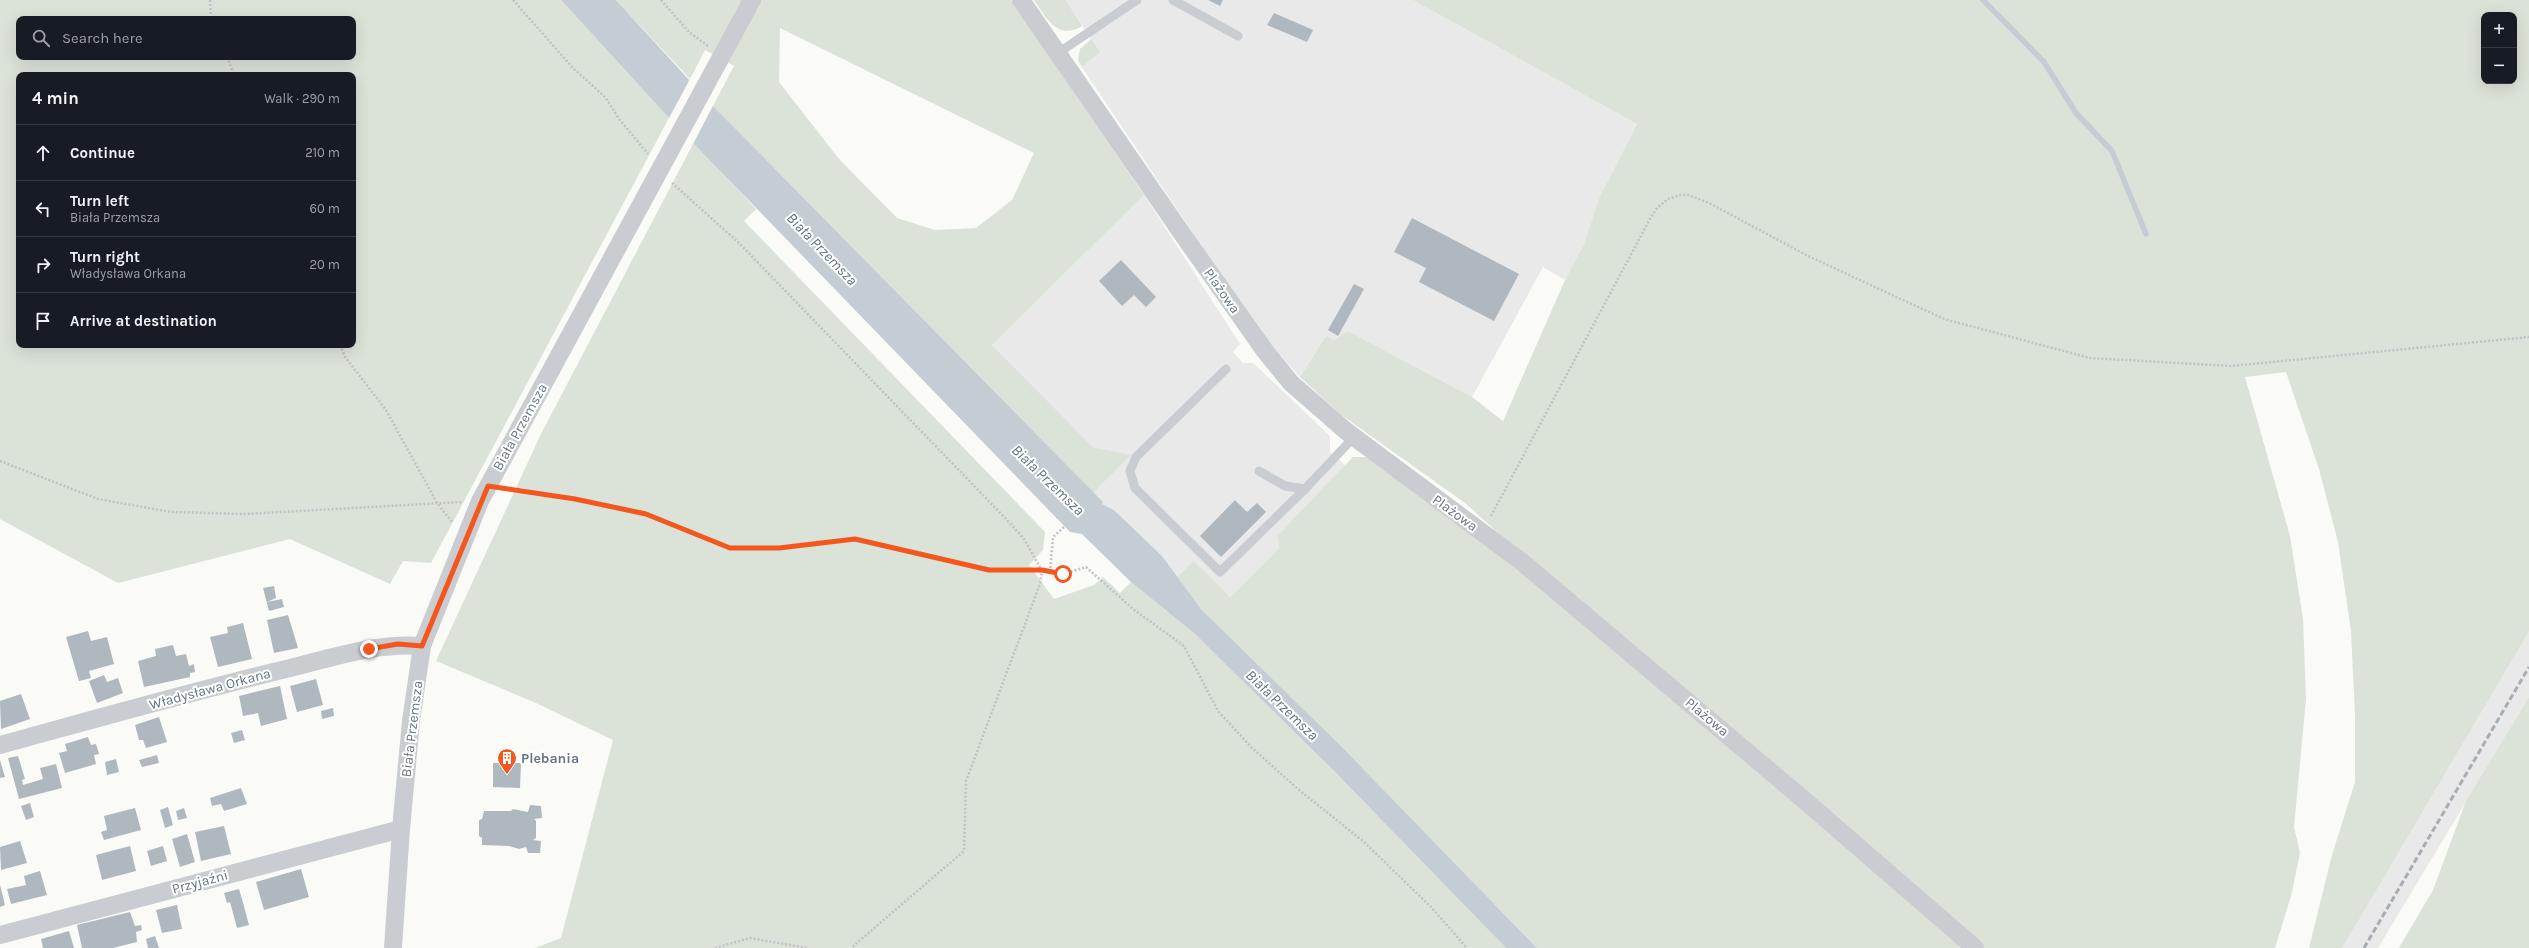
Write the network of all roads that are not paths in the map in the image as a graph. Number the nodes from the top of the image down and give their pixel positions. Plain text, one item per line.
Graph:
1 (752, 0) edge
2 (1021, 0) edge
3 (1137, 0) edge
4 (1173, 0) edge
5 (1238, 36) dead end
6 (1058, 53) junction
7 (1226, 369) dead end
8 (1354, 437) junction
9 (1259, 471) dead end
10 (1305, 489) junction
11 (422, 646) junction
12 (0, 745) edge
13 (401, 829) junction
14 (0, 935) edge
15 (394, 948) edge
16 (1975, 948) edge

1 - 11 street, Biała Przemsza
2 - 6 street, Plażowa
3 - 6 lane
4 - 5 lane
6 - 8 street, Plażowa
7 - 10 lane
8 - 10 lane
8 - 16 street, Plażowa
9 - 10 lane
11 - 12 street, Władysława Orkana
11 - 13 street, Biała Przemsza
13 - 14 street, Przyjaźni
13 - 15 street, Biała Przemsza

